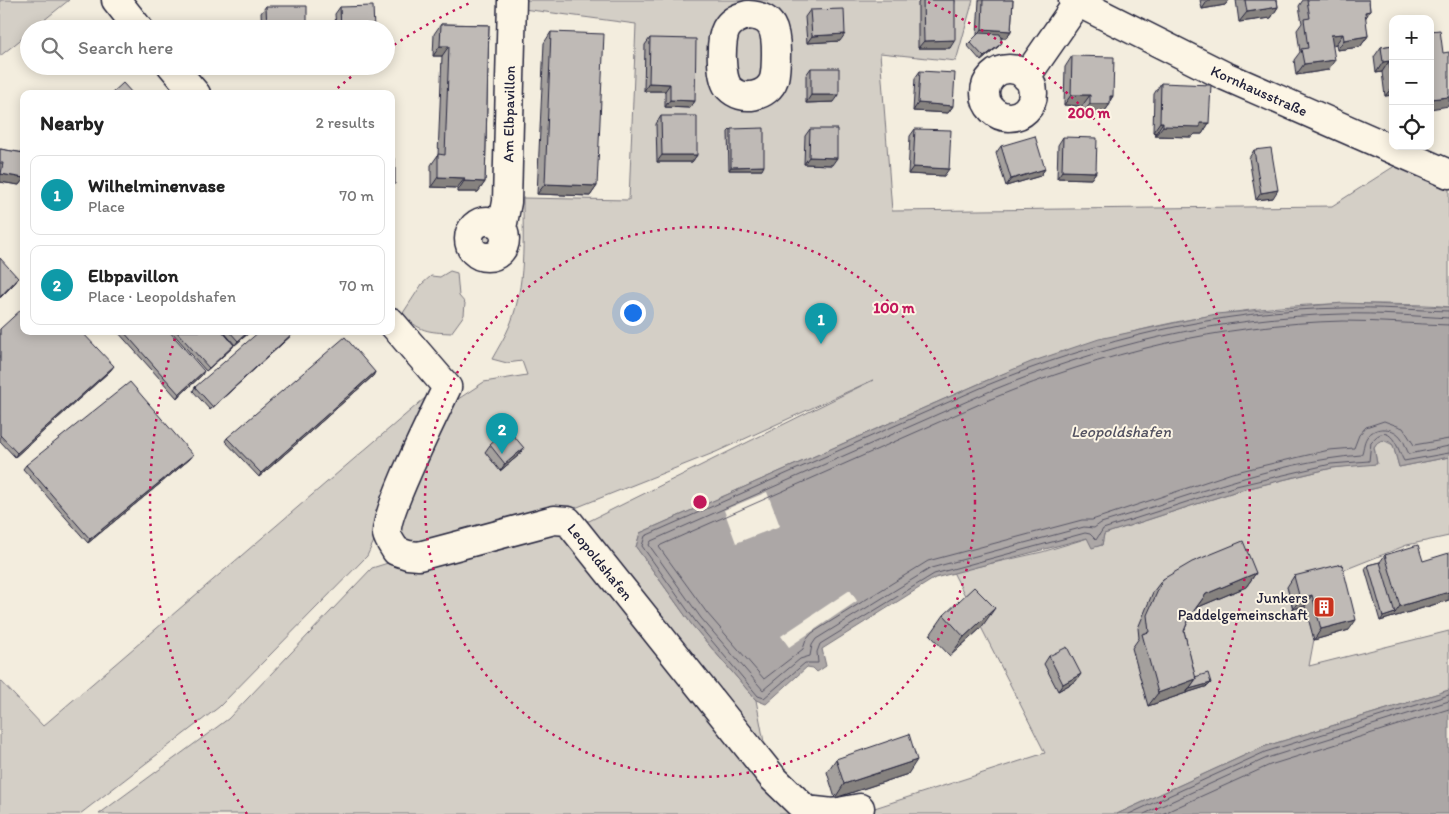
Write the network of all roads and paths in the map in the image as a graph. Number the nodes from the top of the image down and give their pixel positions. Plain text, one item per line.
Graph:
1 (116, 0) edge
2 (512, 0) edge
3 (1076, 1) edge
4 (132, 20) edge
5 (180, 75) edge
6 (1026, 76) dead end
7 (193, 90) edge
8 (1449, 174) edge
9 (502, 228) dead end
10 (395, 327) edge
11 (860, 808) dead end

1 - 4 street
2 - 9 street, Am Elbpavillon
3 - 6 street
3 - 8 street, Kornhausstraße
5 - 7 street
10 - 11 street, Leopoldshafen

